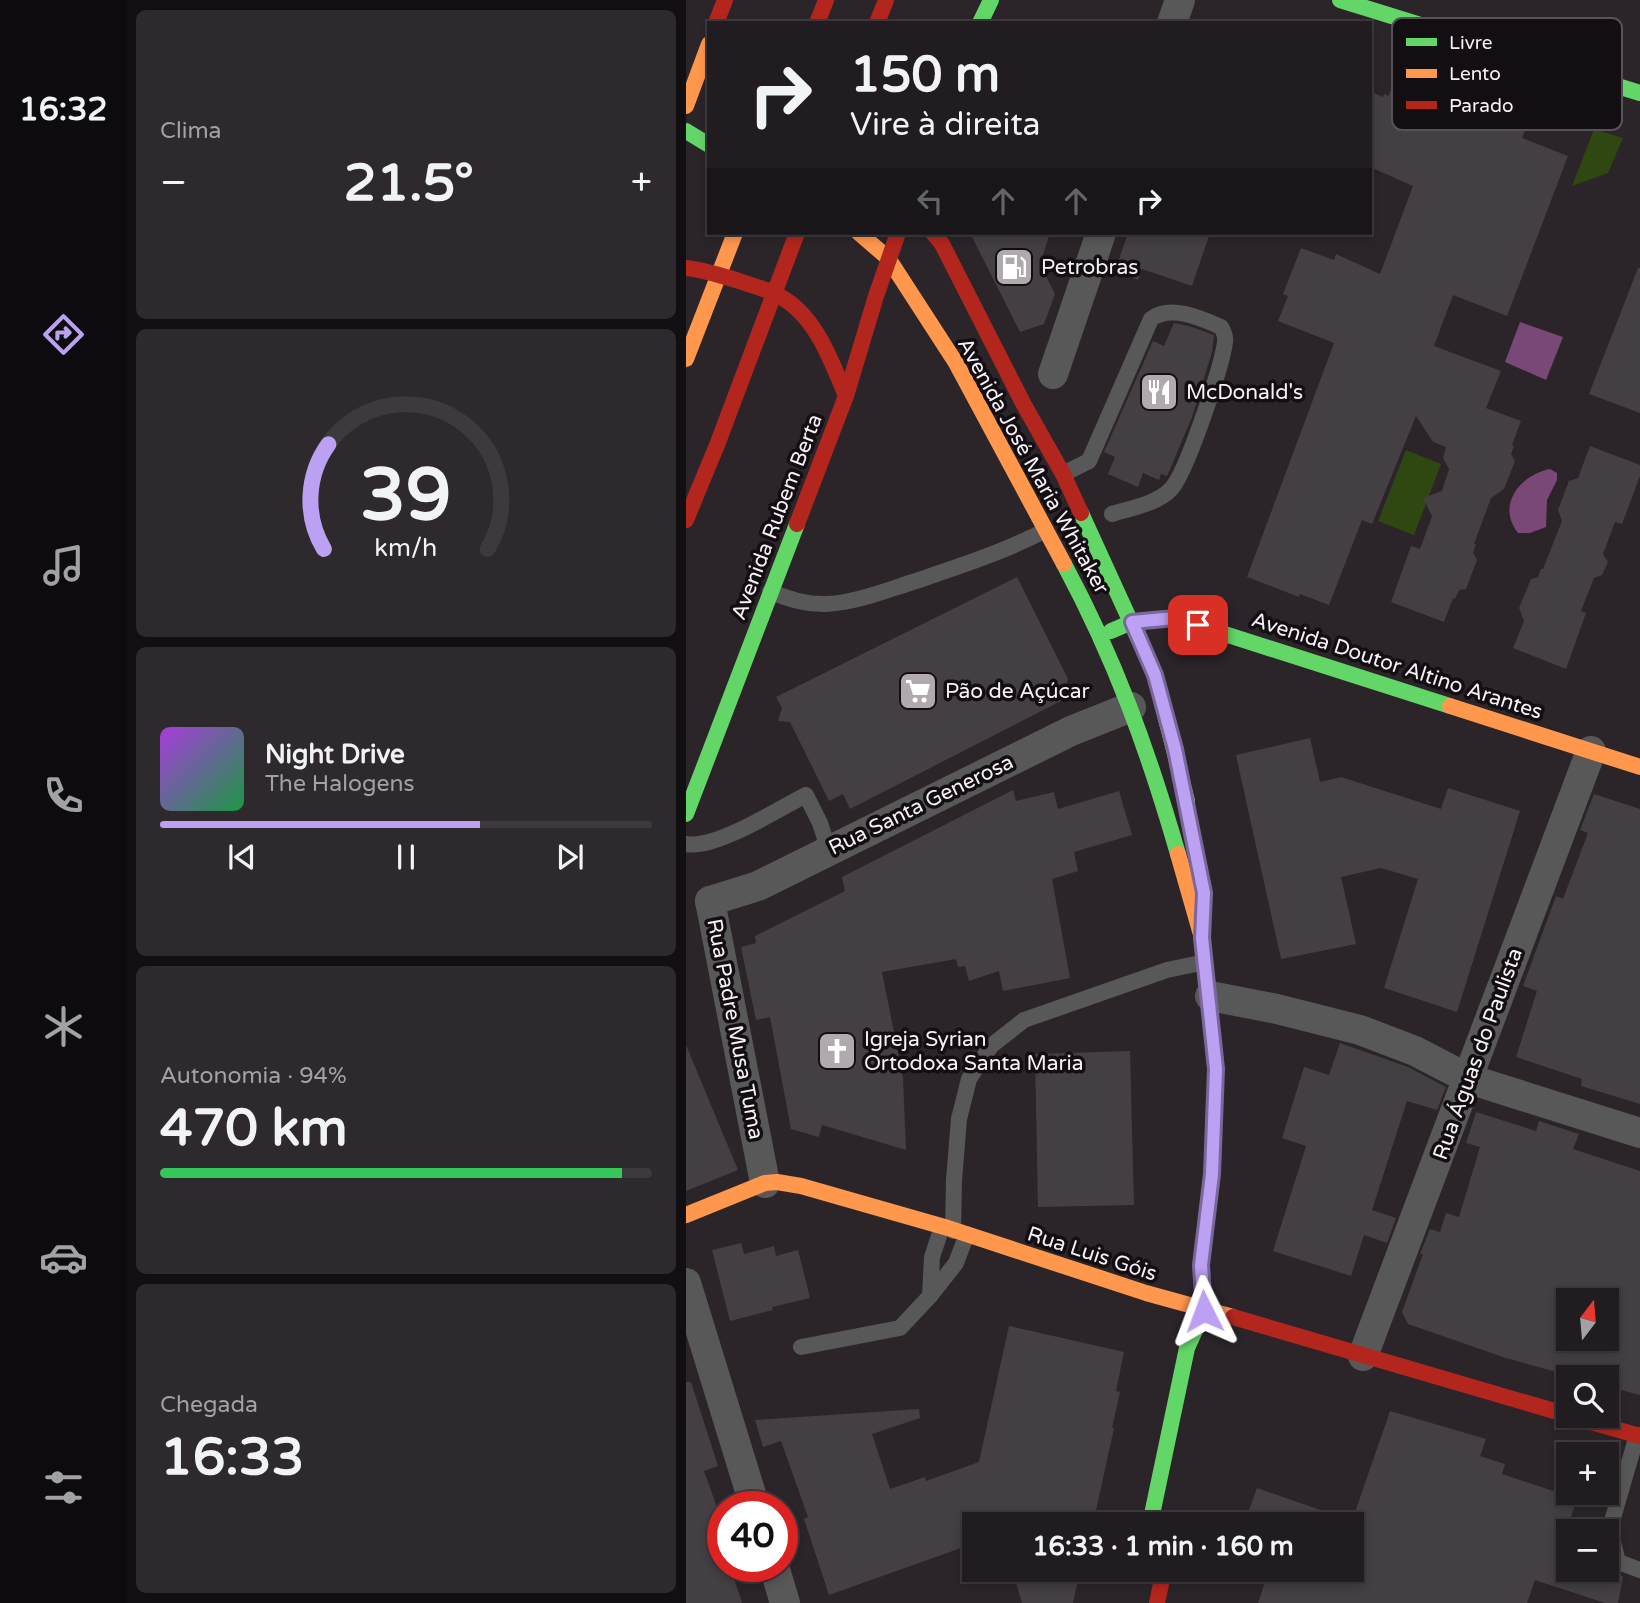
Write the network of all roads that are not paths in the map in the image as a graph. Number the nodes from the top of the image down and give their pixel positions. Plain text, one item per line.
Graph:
1 (725, 0) edge
2 (826, 0) edge
3 (886, 0) edge
4 (991, 0) edge
5 (1180, 0) edge
6 (1340, 0) edge
7 (1398, 18) edge
8 (717, 21) edge
9 (818, 21) edge
10 (878, 21) edge
11 (981, 21) edge
12 (1173, 21) edge
13 (707, 50) edge
14 (697, 77) edge
15 (1622, 87) edge
16 (1640, 93) edge
17 (686, 106) edge
18 (686, 131) edge
19 (707, 144) edge
20 (734, 235) edge
21 (796, 235) edge
22 (861, 235) edge
23 (897, 235) edge
24 (935, 235) edge
25 (1100, 235) edge
26 (888, 258) junction
27 (686, 268) edge
28 (686, 359) edge
29 (1053, 374) dead end
30 (846, 397) junction
31 (1063, 474) junction
32 (1112, 514) dead end
33 (686, 520) edge
34 (1045, 530) junction
35 (770, 592) junction
36 (1132, 622) junction
37 (1100, 635) junction
38 (1131, 707) junction
39 (1591, 751) junction
40 (1640, 766) edge
41 (686, 814) edge
42 (1190, 816) dead end
43 (686, 844) edge
44 (829, 851) junction
45 (1202, 880) dead end
46 (698, 895) edge
47 (1202, 938) junction
48 (1205, 962) junction
49 (1210, 996) junction
50 (1469, 1079) junction
51 (1640, 1133) edge
52 (765, 1183) junction
53 (686, 1215) edge
54 (954, 1231) junction
55 (686, 1283) edge
56 (930, 1296) junction
57 (1204, 1311) junction
58 (1211, 1342) dead end
59 (801, 1347) dead end
60 (1363, 1356) junction
61 (1556, 1411) edge
62 (1612, 1428) edge
63 (1639, 1436) edge
64 (750, 1491) edge
65 (1153, 1512) edge
66 (1640, 1570) edge
67 (779, 1582) edge
68 (1161, 1582) edge
69 (785, 1603) edge
70 (1157, 1603) edge

1 - 8 main road
2 - 9 main road
3 - 10 main road
4 - 11 main road
5 - 12 street
6 - 7 main road
13 - 14 main road
14 - 17 main road
15 - 16 main road
18 - 19 main road
20 - 28 main road
21 - 33 main road
22 - 26 main road, Avenida José Maria Whitaker
23 - 26 main road, Avenida Rubem Berta
24 - 31 main road, Avenida José Maria Whitaker
25 - 29 street
26 - 30 main road, Avenida Rubem Berta
26 - 34 main road, Avenida José Maria Whitaker
27 - 30 main road
30 - 35 main road, Avenida Rubem Berta
31 - 32 lane
31 - 36 main road, Avenida José Maria Whitaker
34 - 35 lane
34 - 37 main road, Avenida José Maria Whitaker
35 - 41 main road, Avenida Rubem Berta
36 - 37 main road, Avenida Doutor Altino Arantes
36 - 39 main road, Avenida Doutor Altino Arantes
36 - 42 main road, Avenida José Maria Whitaker
37 - 38 main road, Avenida José Maria Whitaker
38 - 44 street, Rua Santa Generosa
38 - 47 main road, Avenida José Maria Whitaker
39 - 40 main road, Avenida Doutor Altino Arantes
39 - 50 street, Rua Águas do Paulista
43 - 44 lane
44 - 46 street, Rua Santa Generosa
45 - 47 main road, Avenida José Maria Whitaker
46 - 52 street, Rua Padre Musa Tuma
47 - 48 main road, Avenida José Maria Whitaker
48 - 49 main road, Avenida José Maria Whitaker
48 - 54 lane
49 - 50 street
49 - 57 main road, Avenida José Maria Whitaker
50 - 51 street
50 - 60 street, Rua Águas do Paulista
52 - 53 main road, Rua Luis Góis
52 - 54 main road, Rua Luis Góis
54 - 56 lane
54 - 56 lane
54 - 57 main road, Rua Luis Góis
55 - 64 street
56 - 59 lane
57 - 58 main road
57 - 60 main road, Rua Luis Góis
57 - 65 main road, Avenida José Maria Whitaker
60 - 61 main road, Rua Luis Góis
62 - 63 main road, Rua Luis Góis
63 - 66 lane
67 - 69 street
68 - 70 main road

